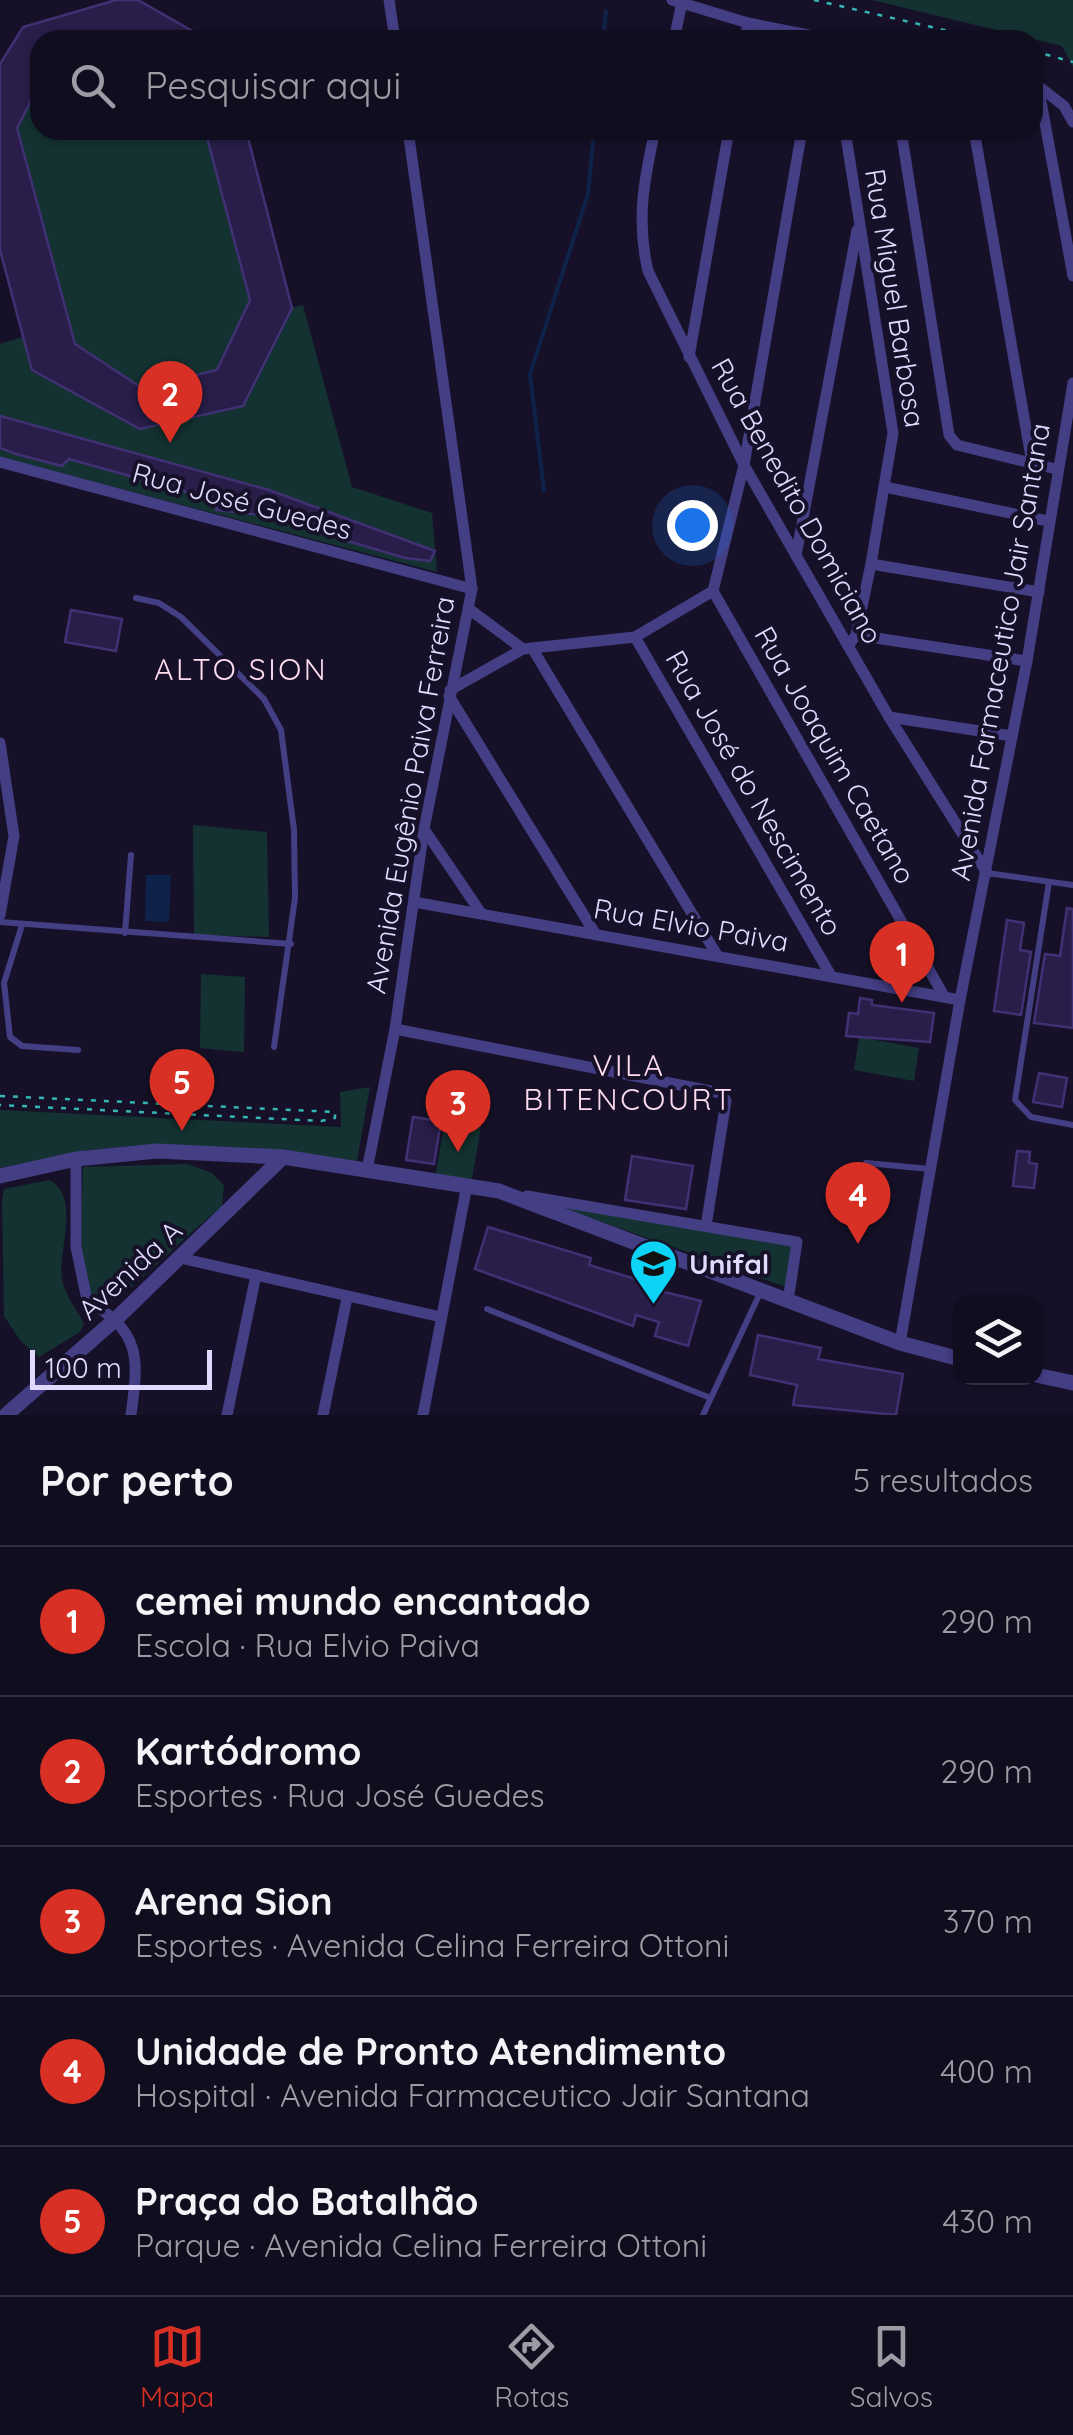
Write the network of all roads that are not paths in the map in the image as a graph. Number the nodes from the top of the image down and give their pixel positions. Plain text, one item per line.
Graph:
1 (389, 0) edge
2 (677, 1) edge
3 (748, 23) junction
4 (394, 30) edge
5 (675, 30) edge
6 (747, 30) edge
7 (781, 30) edge
8 (1043, 90) edge
9 (1043, 121) edge
10 (1073, 122) edge
11 (409, 140) edge
12 (653, 140) edge
13 (727, 140) edge
14 (800, 140) edge
15 (846, 140) edge
16 (903, 140) edge
17 (976, 140) edge
18 (858, 222) junction
19 (1073, 276) edge
20 (688, 357) junction
21 (1073, 384) edge
22 (1070, 416) edge
23 (0, 462) edge
24 (1032, 463) junction
25 (744, 465) junction
26 (1056, 469) junction
27 (885, 487) junction
28 (1048, 521) junction
29 (796, 556) junction
30 (871, 564) junction
31 (472, 589) junction
32 (713, 591) junction
33 (1039, 592) junction
34 (136, 598) dead end
35 (469, 609) junction
36 (635, 638) junction
37 (852, 640) junction
38 (528, 648) junction
39 (1027, 661) junction
40 (450, 693) junction
41 (889, 717) junction
42 (1012, 736) junction
43 (0, 743) edge
44 (3, 786) edge
45 (424, 828) junction
46 (131, 855) dead end
47 (987, 873) junction
48 (1049, 882) junction
49 (1073, 886) edge
50 (3, 896) edge
51 (414, 902) junction
52 (480, 913) junction
53 (0, 918) edge
54 (22, 926) junction
55 (125, 934) junction
56 (596, 935) junction
57 (292, 944) junction
58 (717, 955) junction
59 (830, 974) junction
60 (944, 996) junction
61 (960, 1000) junction
62 (395, 1029) junction
63 (274, 1047) dead end
64 (78, 1050) dead end
65 (1073, 1125) edge
66 (283, 1157) junction
67 (76, 1159) junction
68 (866, 1162) dead end
69 (930, 1169) junction
70 (367, 1170) junction
71 (0, 1176) edge
72 (466, 1186) junction
73 (498, 1191) junction
74 (706, 1226) junction
75 (180, 1258) junction
76 (256, 1275) junction
77 (761, 1290) junction
78 (346, 1298) junction
79 (788, 1301) junction
80 (487, 1309) dead end
81 (442, 1317) junction
82 (117, 1318) junction
83 (900, 1343) junction
84 (953, 1357) edge
85 (1043, 1377) edge
86 (1073, 1383) edge
87 (708, 1398) junction
88 (6, 1415) edge
89 (131, 1415) edge
90 (226, 1415) edge
91 (324, 1415) edge
92 (423, 1415) edge
93 (702, 1415) edge

1 - 4 street
2 - 3 street
2 - 5 street
3 - 6 street
3 - 7 street
8 - 10 street
9 - 19 street
11 - 31 street, Avenida Eugênio Paiva Ferreira
12 - 20 street, Rua Benedito Domiciano
13 - 20 street
14 - 25 street
15 - 18 street, Rua Miguel Barbosa
16 - 24 street
17 - 24 street
18 - 27 street, Rua Miguel Barbosa
18 - 29 street
20 - 25 street, Rua Benedito Domiciano
21 - 22 street, Avenida Farmaceutico Jair Santana
22 - 26 street, Avenida Farmaceutico Jair Santana
23 - 31 street, Rua José Guedes
24 - 26 street
25 - 29 street, Rua Benedito Domiciano
25 - 32 street
26 - 28 street, Avenida Farmaceutico Jair Santana
27 - 28 street
27 - 30 street, Rua Miguel Barbosa
28 - 33 street, Avenida Farmaceutico Jair Santana
29 - 37 street, Rua Benedito Domiciano
30 - 33 street
30 - 37 street, Rua Miguel Barbosa
31 - 35 street, Avenida Eugênio Paiva Ferreira
32 - 36 street
32 - 60 street, Rua Joaquim Caetano
33 - 39 street, Avenida Farmaceutico Jair Santana
34 - 57 lane
35 - 38 street
35 - 40 street, Avenida Eugênio Paiva Ferreira
36 - 38 street
36 - 59 street, Rua José do Nescimento
37 - 39 street
37 - 41 street, Rua Benedito Domiciano
38 - 40 street
38 - 58 street
39 - 42 street, Avenida Farmaceutico Jair Santana
40 - 45 street, Avenida Eugênio Paiva Ferreira
40 - 56 street
41 - 42 street
41 - 47 street, Rua Benedito Domiciano
42 - 47 street, Avenida Farmaceutico Jair Santana
43 - 44 street
44 - 50 street
45 - 51 street, Avenida Eugênio Paiva Ferreira
45 - 52 street
46 - 55 lane
47 - 48 lane
47 - 61 street, Avenida Farmaceutico Jair Santana
48 - 49 lane
48 - 65 lane
50 - 53 street
51 - 52 street, Rua Elvio Paiva
51 - 62 street, Avenida Eugênio Paiva Ferreira
52 - 56 street, Rua Elvio Paiva
53 - 54 lane
54 - 55 lane
54 - 64 lane
55 - 57 lane
56 - 58 street, Rua Elvio Paiva
57 - 63 lane
58 - 59 street, Rua Elvio Paiva
59 - 60 street, Rua Elvio Paiva
60 - 61 street, Rua Elvio Paiva
61 - 69 street, Avenida Farmaceutico Jair Santana
62 - 70 street, Avenida Eugênio Paiva Ferreira
62 - 74 street
66 - 67 street
66 - 70 street
66 - 75 street, Avenida A
67 - 71 street
67 - 82 street
68 - 69 lane
69 - 83 street, Avenida Farmaceutico Jair Santana
70 - 72 street
72 - 73 street
72 - 81 street
73 - 74 street
73 - 77 street
74 - 79 street
75 - 76 street
75 - 82 street, Avenida A
76 - 78 street
76 - 90 street
77 - 79 street
77 - 87 lane
78 - 81 street
78 - 91 street
79 - 83 street
80 - 87 lane
81 - 92 street
82 - 88 street, Avenida A
82 - 89 street
83 - 84 street
85 - 86 street
87 - 93 lane

